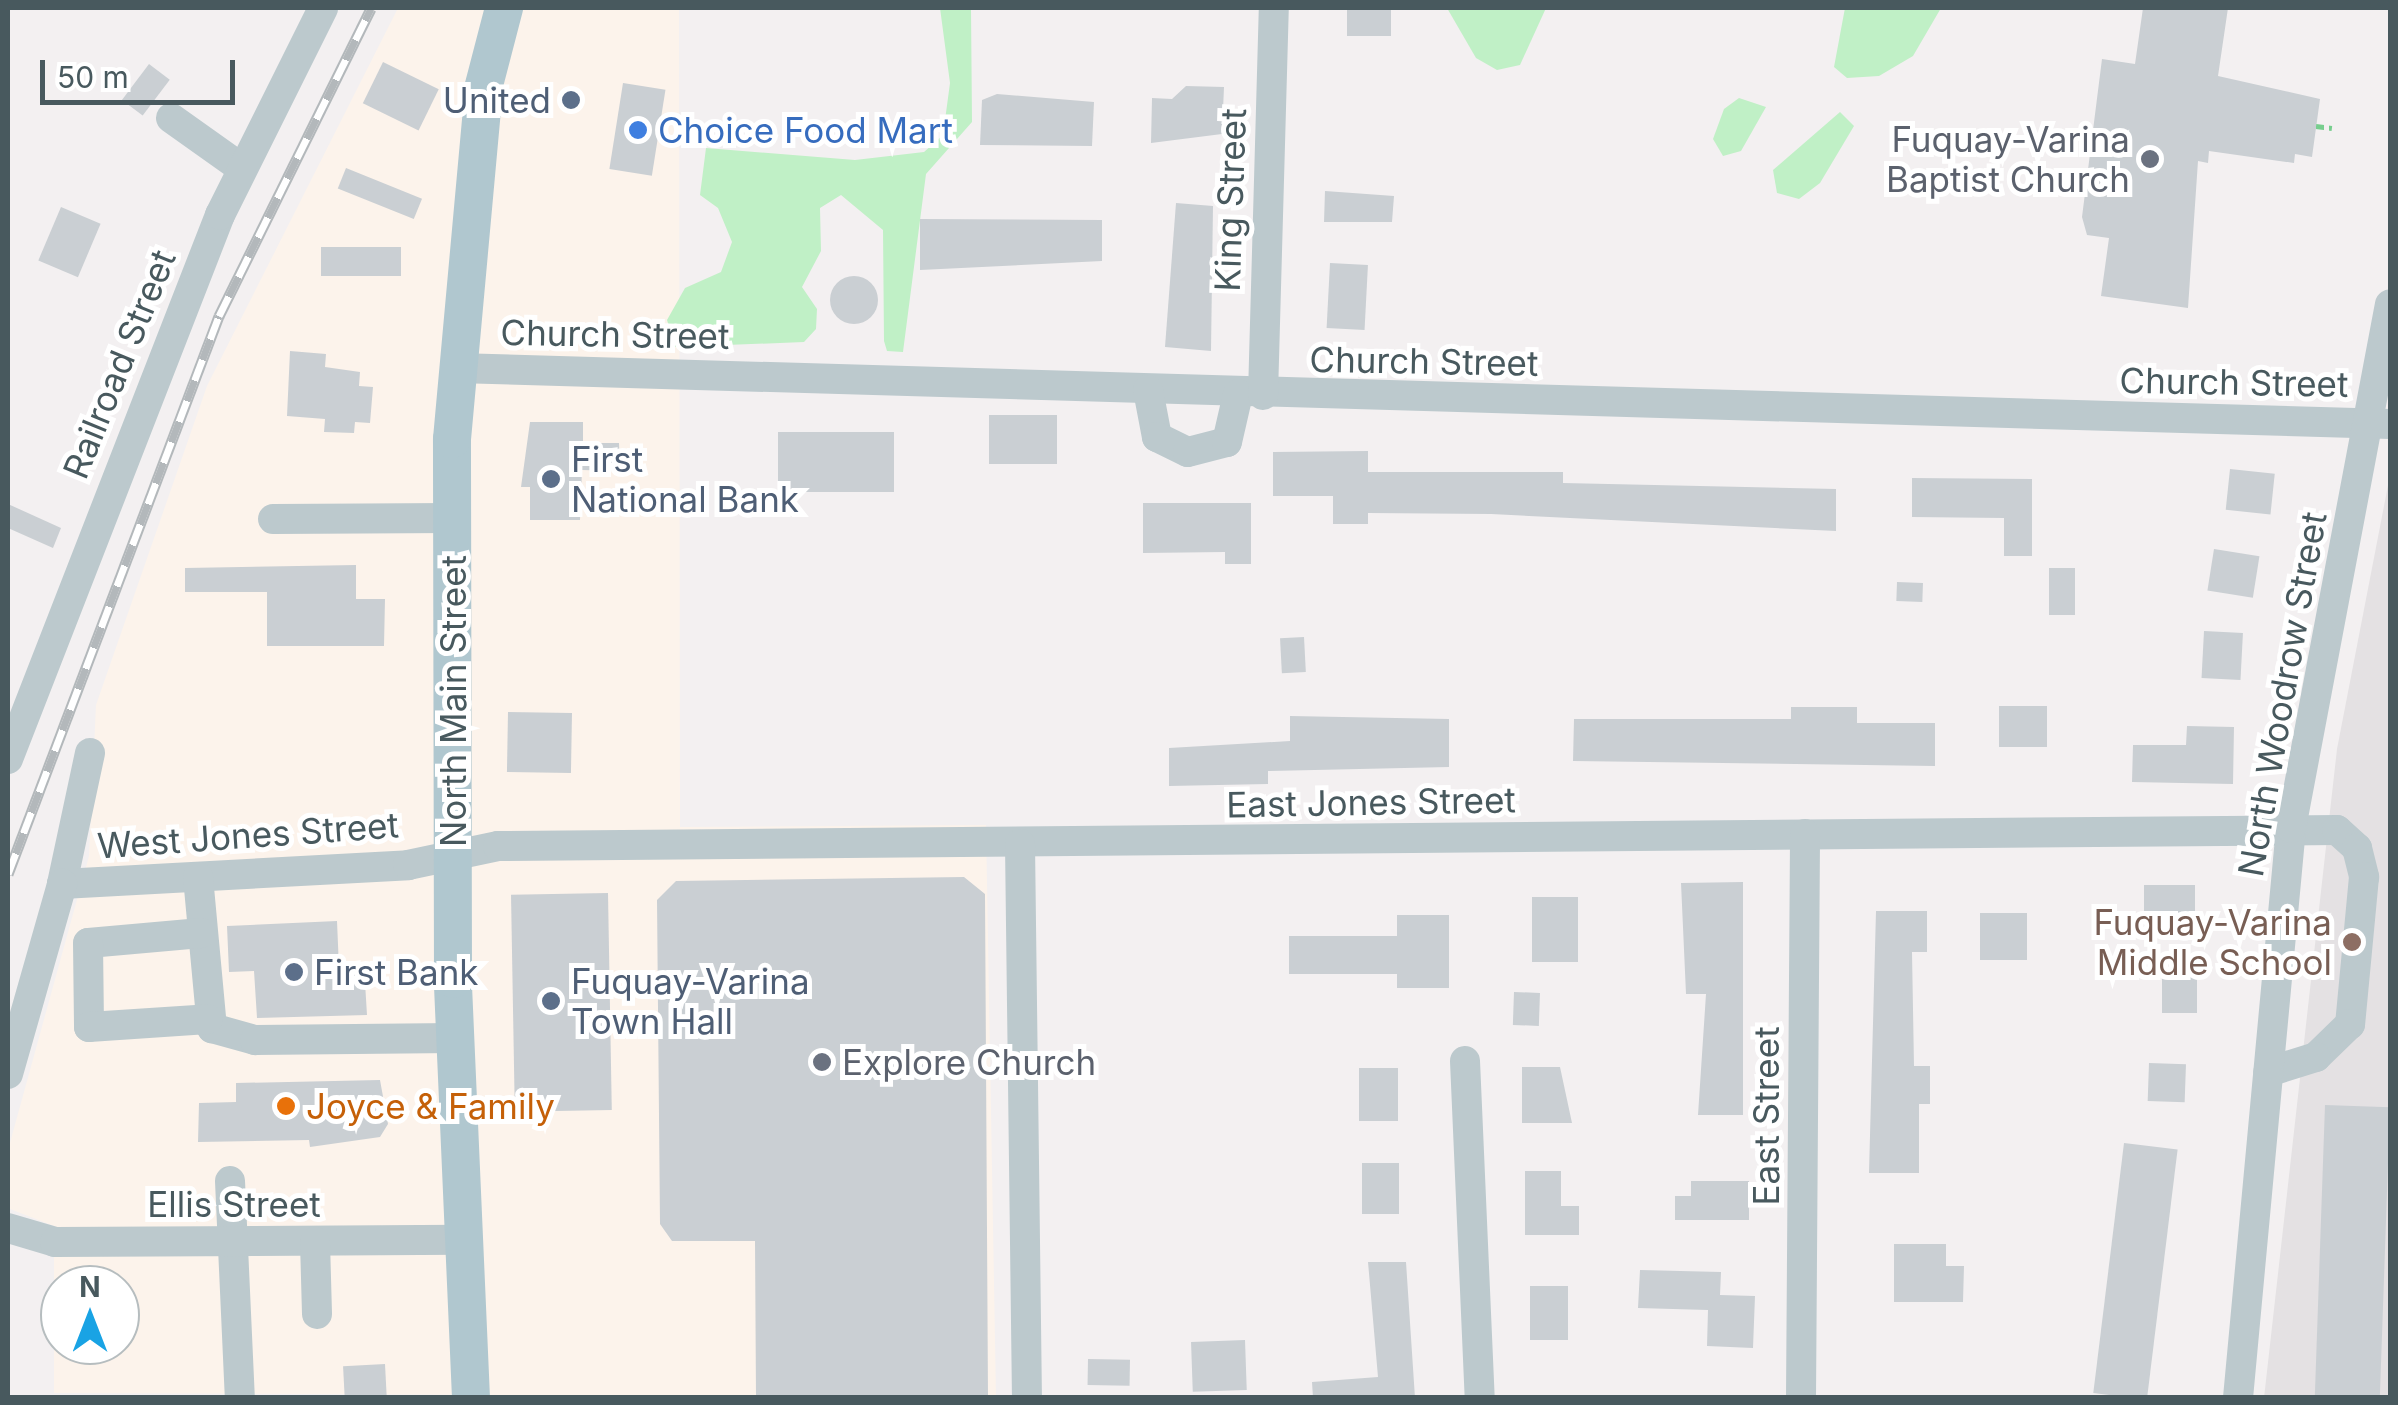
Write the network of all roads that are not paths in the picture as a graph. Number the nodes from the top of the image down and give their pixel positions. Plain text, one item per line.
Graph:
1 (323, 8) edge
2 (504, 8) edge
3 (1274, 8) edge
4 (170, 118) dead end
5 (240, 167) junction
6 (2390, 304) edge
7 (456, 368) junction
8 (1148, 390) junction
9 (1250, 394) junction
10 (2379, 423) edge
11 (452, 518) junction
12 (273, 519) dead end
13 (15, 722) edge
14 (90, 753) dead end
15 (8, 759) edge
16 (2291, 828) junction
17 (1805, 834) junction
18 (1020, 844) junction
19 (454, 855) junction
20 (198, 876) junction
21 (62, 884) junction
22 (202, 932) junction
23 (208, 1019) junction
24 (454, 1038) junction
25 (1465, 1060) dead end
26 (2268, 1072) junction
27 (8, 1074) edge
28 (230, 1181) dead end
29 (8, 1228) edge
30 (462, 1240) junction
31 (231, 1242) junction
32 (315, 1242) junction
33 (318, 1314) dead end
34 (240, 1398) edge
35 (471, 1398) edge
36 (1027, 1398) edge
37 (1480, 1398) edge
38 (1802, 1398) edge
39 (2238, 1398) edge

1 - 5 street, Railroad Street
2 - 7 main road, North Main Street
3 - 9 street, King Street
4 - 5 street
5 - 13 street, Railroad Street
6 - 10 street, North Woodrow Street
7 - 8 street, Church Street
7 - 11 main road, North Main Street
8 - 9 street, Church Street
8 - 9 street, King Street
9 - 10 street, Church Street
10 - 16 street, North Woodrow Street
11 - 12 street
11 - 19 main road, North Main Street
13 - 15 street, Railroad Street
14 - 21 street, West Jones Street
16 - 17 street, East Jones Street
16 - 26 street, North Woodrow Street
16 - 26 street, East Jones Street
17 - 18 street, East Jones Street
17 - 38 street, East Street
18 - 19 street, East Jones Street
18 - 36 street
19 - 20 street, West Jones Street
19 - 24 main road, North Main Street
20 - 21 street, West Jones Street
20 - 22 street
21 - 27 street
22 - 23 street
22 - 23 street
23 - 24 street
24 - 30 main road, North Main Street
25 - 37 street
26 - 39 street, North Woodrow Street
28 - 31 street
29 - 31 street, Ellis Street
30 - 32 street, Ellis Street
30 - 35 main road, North Main Street
31 - 32 street, Ellis Street
31 - 34 street
32 - 33 street

